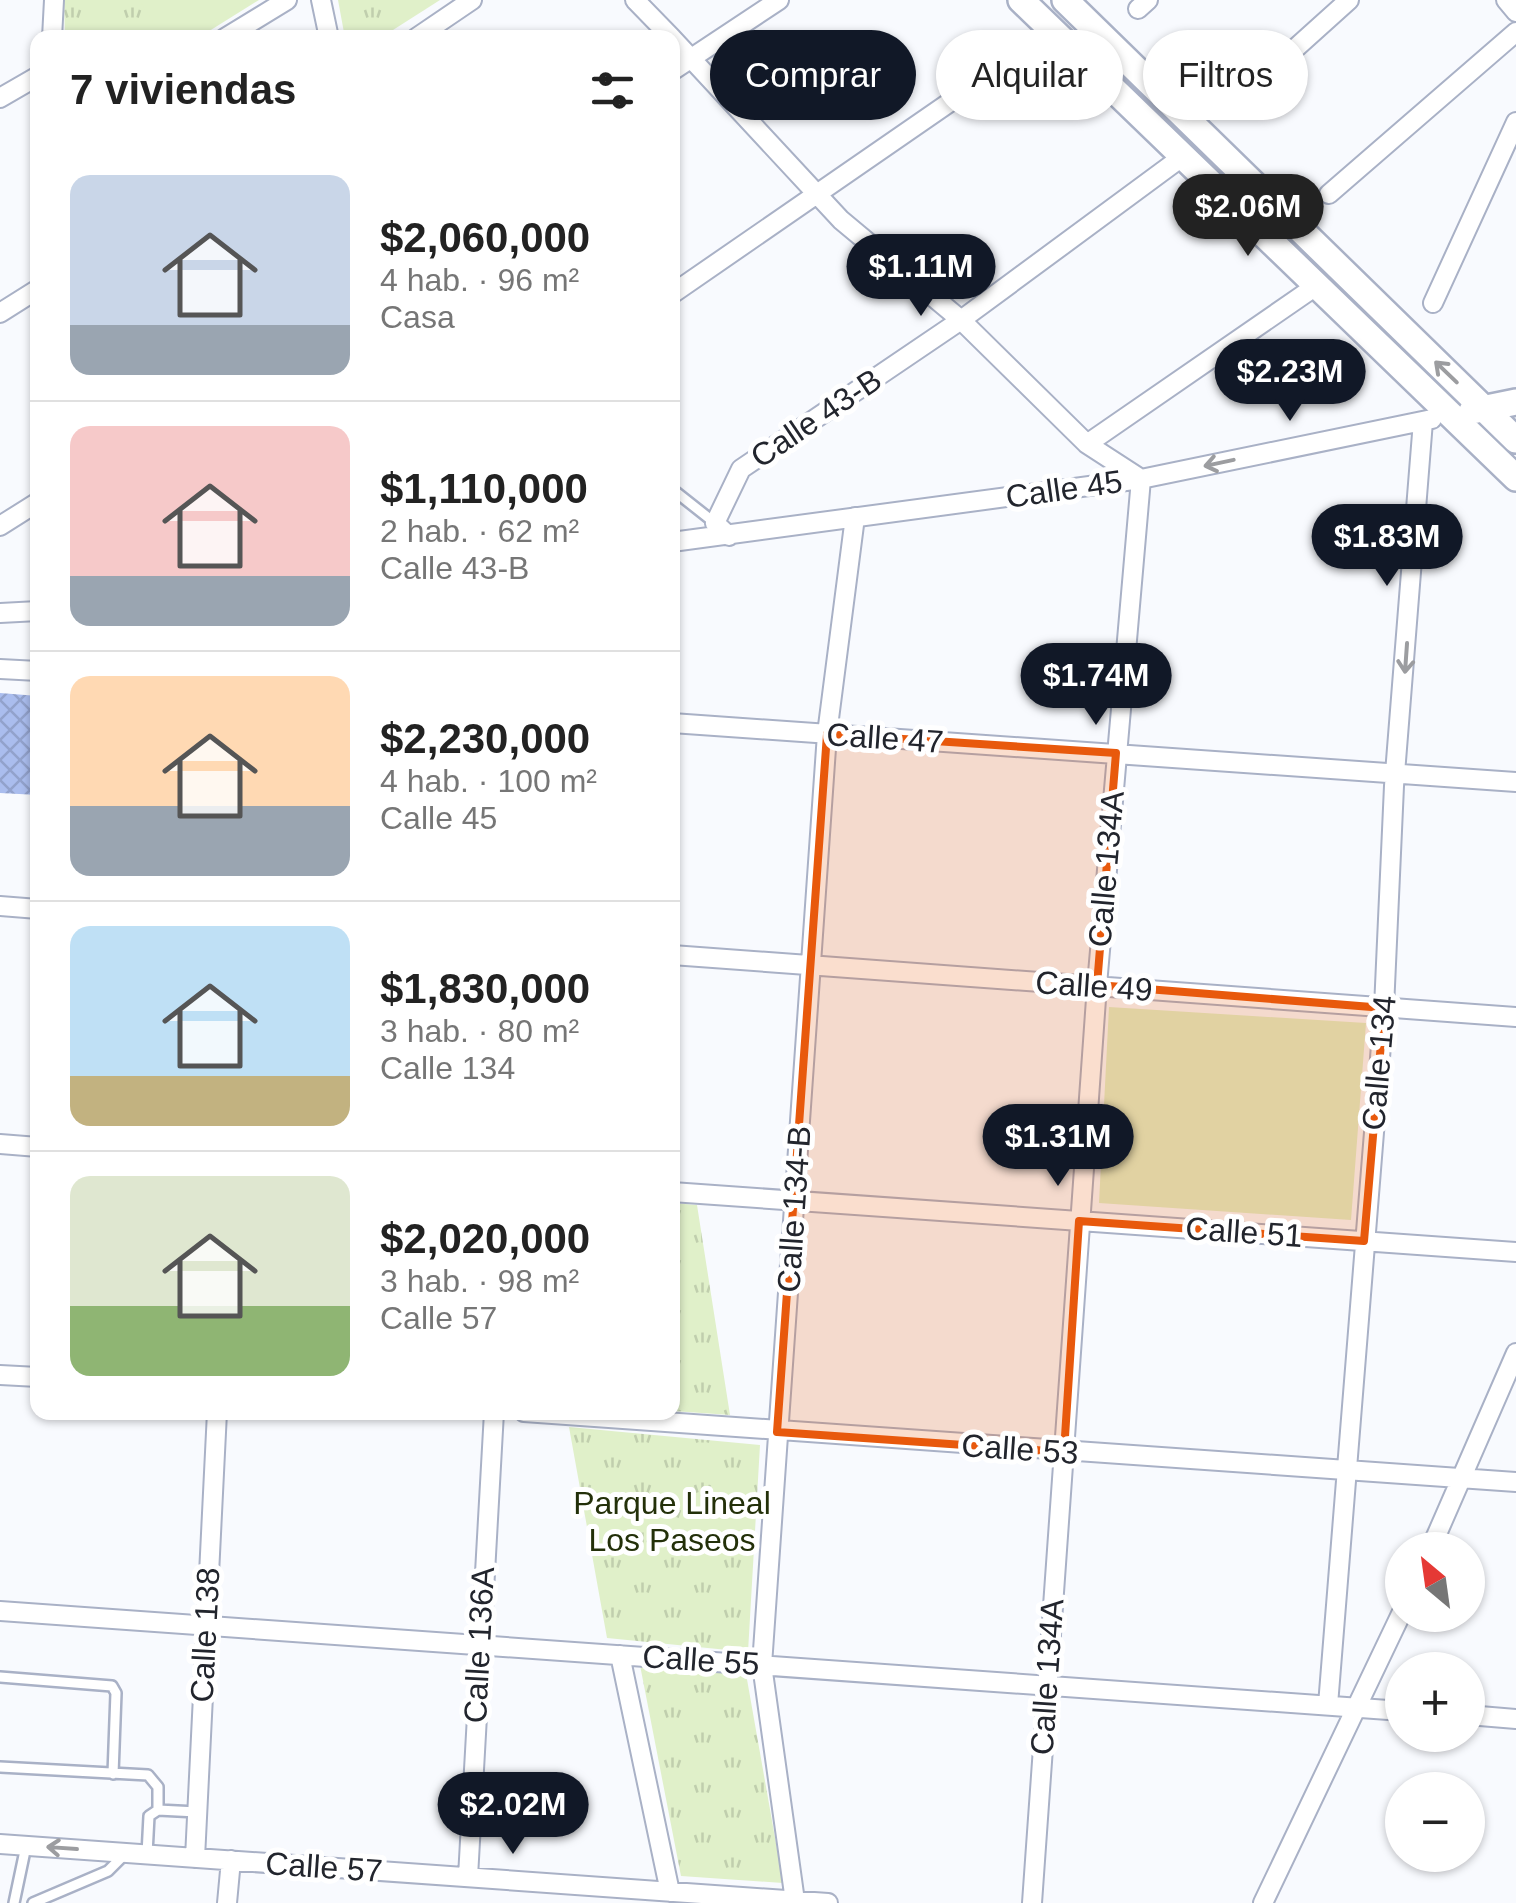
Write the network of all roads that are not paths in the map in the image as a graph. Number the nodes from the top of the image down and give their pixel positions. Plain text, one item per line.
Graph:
1 (54, 0) edge
2 (287, 0) edge
3 (321, 0) edge
4 (472, 0) edge
5 (635, 0) edge
6 (779, 0) edge
7 (1021, 0) edge
8 (1065, 0) edge
9 (1348, 0) edge
10 (1506, 0) edge
11 (1516, 12) edge
12 (52, 30) edge
13 (238, 30) edge
14 (327, 30) edge
15 (428, 30) edge
16 (664, 30) edge
17 (1052, 30) edge
18 (1516, 32) edge
19 (1308, 36) edge
20 (680, 46) edge
21 (692, 58) junction
22 (680, 66) edge
23 (30, 81) edge
24 (0, 98) edge
25 (1123, 99) edge
26 (936, 113) edge
27 (1516, 122) edge
28 (1182, 157) junction
29 (1329, 194) dead end
30 (817, 196) junction
31 (1316, 286) junction
32 (680, 289) edge
33 (30, 294) edge
34 (1433, 303) dead end
35 (0, 313) edge
36 (962, 320) junction
37 (1516, 402) edge
38 (1484, 409) junction
39 (1451, 413) junction
40 (1423, 421) junction
41 (1512, 431) edge
42 (1477, 438) junction
43 (1088, 444) junction
44 (1516, 478) edge
45 (1141, 479) junction
46 (680, 496) edge
47 (30, 507) edge
48 (855, 517) junction
49 (0, 526) edge
50 (722, 530) junction
51 (680, 540) edge
52 (30, 611) edge
53 (0, 613) edge
54 (0, 669) edge
55 (30, 671) edge
56 (680, 725) edge
57 (827, 734) junction
58 (1116, 752) junction
59 (1396, 774) junction
60 (1516, 782) edge
61 (0, 906) edge
62 (30, 908) edge
63 (680, 956) edge
64 (808, 968) junction
65 (1097, 985) junction
66 (1384, 1008) junction
67 (1516, 1017) edge
68 (0, 1144) edge
69 (30, 1146) edge
70 (680, 1188) edge
71 (797, 1201) junction
72 (1079, 1220) junction
73 (1364, 1241) junction
74 (1516, 1252) edge
75 (1516, 1352) edge
76 (0, 1375) edge
77 (30, 1377) edge
78 (217, 1420) edge
79 (493, 1420) edge
80 (625, 1420) edge
81 (777, 1432) junction
82 (1064, 1452) junction
83 (1344, 1470) junction
84 (1462, 1478) junction
85 (1516, 1482) edge
86 (1438, 1532) edge
87 (0, 1611) edge
88 (204, 1625) junction
89 (1393, 1632) edge
90 (478, 1644) junction
91 (620, 1654) junction
92 (762, 1665) junction
93 (0, 1677) edge
94 (1046, 1684) junction
95 (1328, 1705) junction
96 (1360, 1708) junction
97 (1385, 1710) edge
98 (1485, 1717) edge
99 (1516, 1719) edge
100 (0, 1766) edge
101 (112, 1774) junction
102 (158, 1810) junction
103 (197, 1812) junction
104 (0, 1844) edge
105 (26, 1846) junction
106 (127, 1853) junction
107 (147, 1854) junction
108 (194, 1858) junction
109 (230, 1860) junction
110 (468, 1877) junction
111 (670, 1892) junction
112 (580, 1894) edge
113 (795, 1900) junction
114 (14, 1903) edge
115 (33, 1903) edge
116 (227, 1903) edge
117 (828, 1903) edge
118 (1032, 1903) edge
119 (1264, 1903) edge

1 - 12 street
2 - 13 street
3 - 14 street
4 - 15 street
5 - 16 street
6 - 21 street
7 - 17 main road
38 -> 8 main road
9 - 19 street
10 - 11 street
18 - 29 street
20 - 21 street
21 - 22 street
21 - 30 street
23 - 24 street
25 - 28 main road
26 - 30 street
27 - 34 street
28 - 31 main road
28 - 36 street, Calle 43-B
30 - 32 street
30 - 36 street
31 - 39 main road
31 - 43 street
33 - 35 street
36 - 43 street
36 - 50 street, Calle 43-B
37 - 38 main road
38 - 39 main road
38 - 41 main road
39 - 40 street, Calle 45
39 - 42 main road
40 -> 45 street, Calle 45
40 -> 59 street, Calle 134
41 - 42 main road
42 - 44 main road
43 - 45 street
45 - 48 street, Calle 45
45 - 58 street, Calle 134A
46 - 50 lane
47 - 49 street
48 - 50 street, Calle 45
48 - 57 street, Calle 134-B
50 - 51 street, Calle 45
52 - 53 street
54 - 55 street
56 - 57 street, Calle 47
57 - 58 street, Calle 47
57 - 64 street, Calle 134-B
58 - 59 street, Calle 47
58 - 65 street, Calle 134A
59 - 60 street, Calle 47
59 - 66 street, Calle 134
61 - 62 street
63 - 64 street, Calle 49
64 - 65 street, Calle 49
64 - 71 street, Calle 134-B
65 - 66 street, Calle 49
65 - 72 street, Calle 134A
66 - 67 street, Calle 49
66 - 73 street, Calle 134
68 - 69 street
70 - 71 street, Calle 51
71 - 72 street, Calle 51
71 - 81 street, Calle 134-B
72 - 73 street, Calle 51
72 - 82 street, Calle 134A
73 - 74 street, Calle 51
73 - 83 street, Calle 134
75 - 84 street
76 - 77 street
78 - 88 street, Calle 138
79 - 90 street, Calle 136A
80 - 81 street, Calle 53
81 - 82 street, Calle 53
81 - 92 street, Calle 134-B
82 - 83 street, Calle 53
82 - 94 street, Calle 134A
83 - 84 street, Calle 53
83 - 95 street, Calle 134
84 - 85 street, Calle 53
84 - 86 street
87 - 88 street, Calle 55
88 - 90 street, Calle 55
88 - 103 street, Calle 138
89 - 96 street
90 - 91 street, Calle 55
90 - 110 street, Calle 136A
91 - 92 street, Calle 55
91 - 111 street
92 - 94 street, Calle 55
92 - 113 street, Calle 134-B
93 - 101 lane
94 - 95 street, Calle 55
94 - 118 street, Calle 134A
95 - 96 street, Calle 55
96 - 97 street, Calle 55
96 - 119 street
98 - 99 street
100 - 101 lane
101 - 102 lane
102 - 103 lane
102 - 107 lane
103 - 108 street, Calle 138
104 - 105 street, Calle 57
106 -> 105 street, Calle 57
105 - 114 lane
106 - 107 street, Calle 57
106 - 115 lane
107 - 108 street, Calle 57
108 - 109 street, Calle 57
109 - 110 street, Calle 57
109 - 116 street
110 - 112 street, Calle 57
111 - 112 street, Calle 57
111 - 113 street, Calle 57
113 - 117 street, Calle 57

